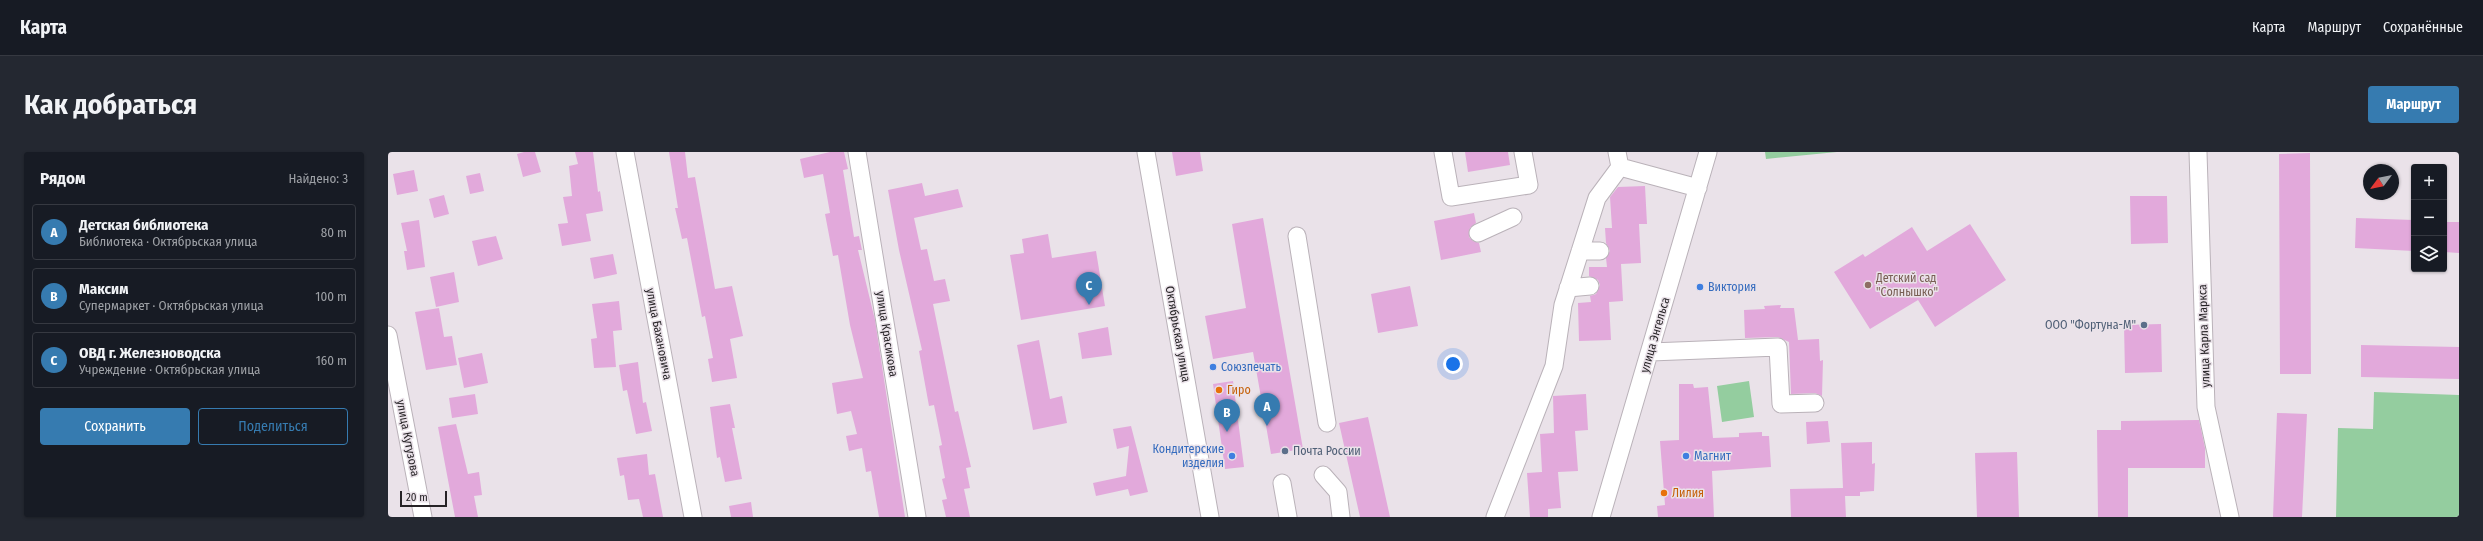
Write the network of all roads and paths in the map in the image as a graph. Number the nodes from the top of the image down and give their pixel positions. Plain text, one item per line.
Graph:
1 (625, 152) edge
2 (857, 152) edge
3 (1146, 152) edge
4 (1444, 152) edge
5 (1523, 152) edge
6 (1708, 152) edge
7 (2198, 152) edge
8 (1618, 160) edge
9 (1698, 188) junction
10 (1513, 217) dead end
11 (1478, 233) dead end
12 (1295, 242) dead end
13 (1580, 251) junction
14 (1600, 251) dead end
15 (1590, 286) dead end
16 (1568, 288) junction
17 (388, 335) edge
18 (1651, 352) junction
19 (1815, 403) dead end
20 (1323, 418) dead end
21 (1323, 475) dead end
22 (1282, 483) dead end
23 (423, 517) edge
24 (693, 517) edge
25 (917, 517) edge
26 (1210, 517) edge
27 (1288, 517) edge
28 (1341, 517) edge
29 (1495, 517) edge
30 (1601, 517) edge
31 (2230, 517) edge

1 - 24 street, улица Бахановича
2 - 25 street, улица Красикова
3 - 26 street, Октябрьская улица
4 - 5 street
6 - 9 street, улица Энгельса
7 - 31 street, улица Карла Маркса
8 - 9 street
8 - 13 street
9 - 18 street, улица Энгельса
10 - 11 street
12 - 20 street
13 - 14 street
13 - 16 street
15 - 16 street
16 - 29 street
17 - 23 street, улица Кутузова
18 - 19 street
18 - 30 street, улица Энгельса
21 - 28 street
22 - 27 street

